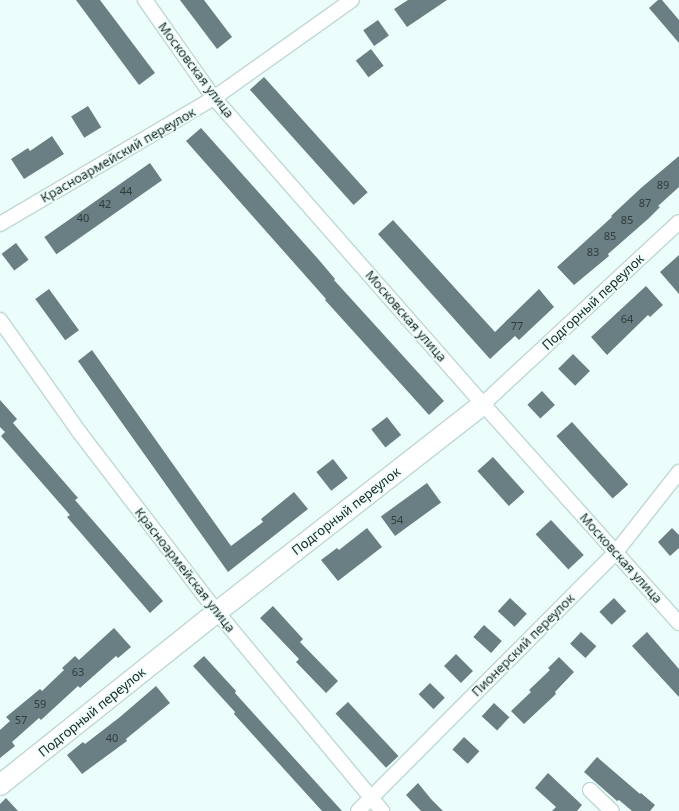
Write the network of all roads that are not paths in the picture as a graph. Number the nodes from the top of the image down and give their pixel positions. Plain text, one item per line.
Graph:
1 (145, 0) edge
2 (352, 0) edge
3 (214, 98) junction
4 (679, 222) edge
5 (0, 224) edge
6 (0, 320) edge
7 (483, 404) junction
8 (679, 472) edge
9 (616, 552) junction
10 (217, 612) junction
11 (679, 623) edge
12 (0, 785) edge
13 (590, 790) dead end
14 (371, 798) junction
15 (358, 811) edge
16 (382, 811) edge
17 (612, 811) edge

1 - 3 street, Московская улица
2 - 3 street, Красноармейский переулок
3 - 5 street, Красноармейский переулок
3 - 7 street, Московская улица
4 - 7 street, Подгорный переулок
6 - 10 street, Красноармейская улица
7 - 9 street, Московская улица
7 - 10 main road, Подгорный переулок
8 - 9 street, Пионерский переулок
9 - 11 street, Московская улица
9 - 14 street, Пионерский переулок
10 - 12 main road, Подгорный переулок
10 - 14 street, Красноармейская улица
13 - 17 street
14 - 15 street, Пионерский переулок
14 - 16 street, Красноармейская улица

